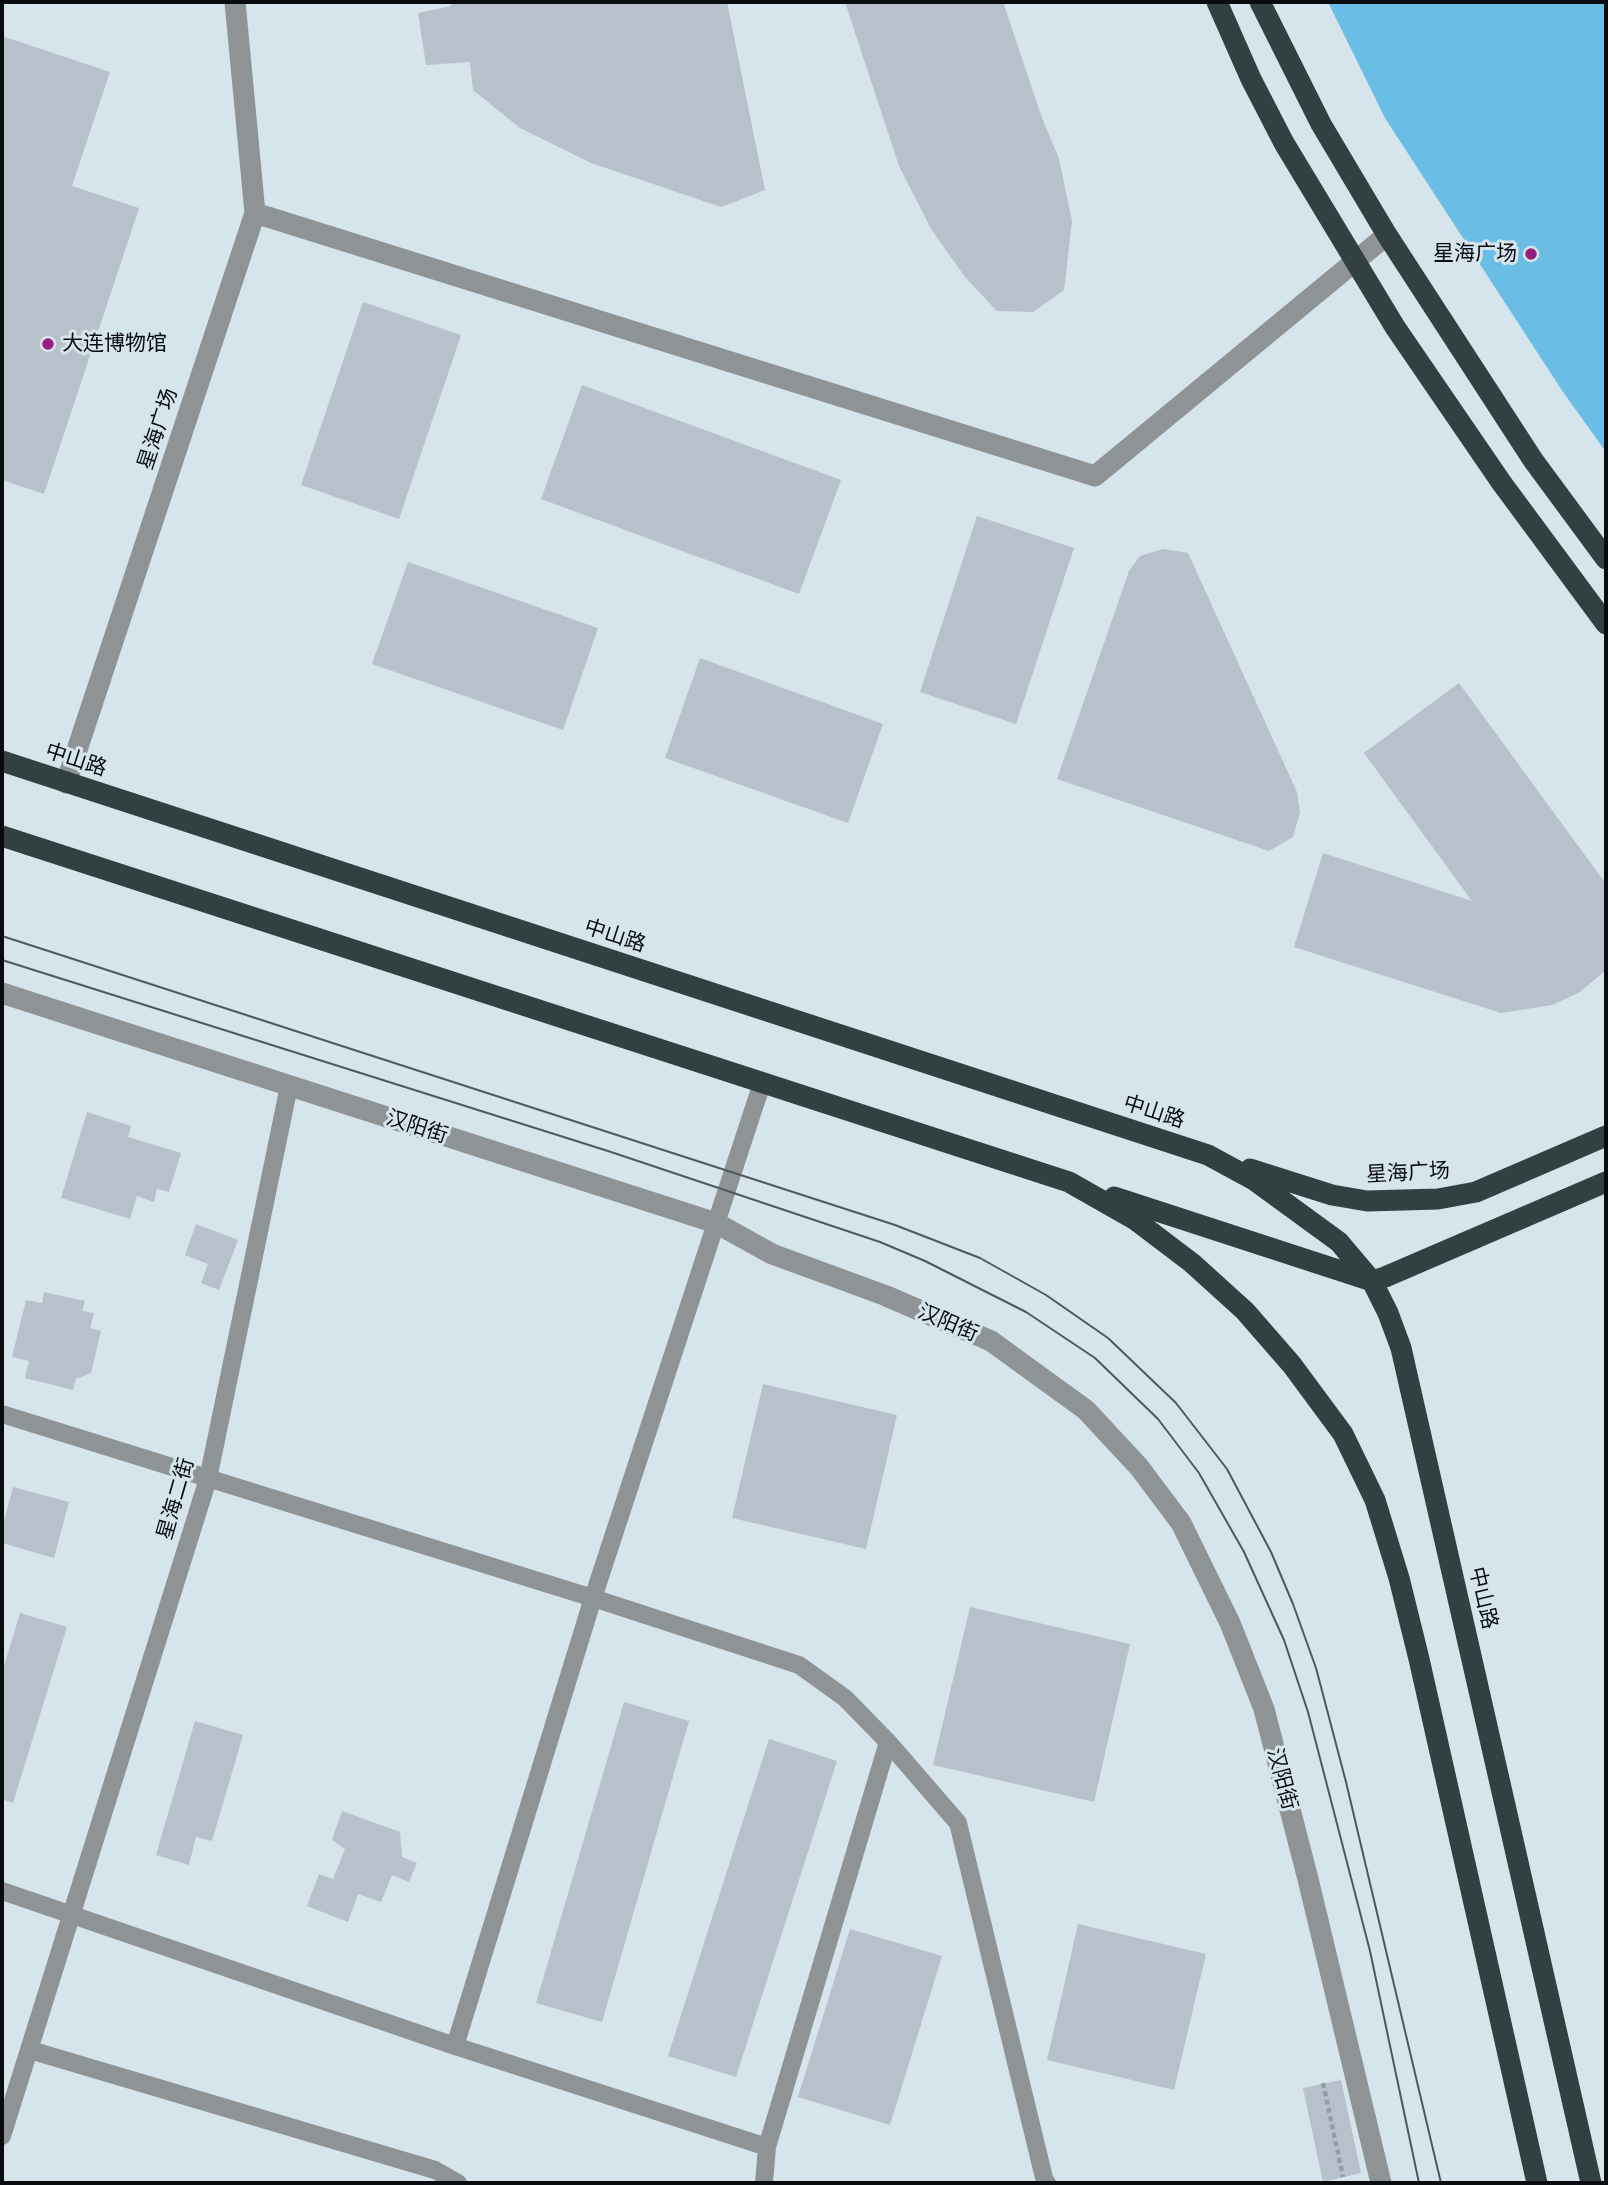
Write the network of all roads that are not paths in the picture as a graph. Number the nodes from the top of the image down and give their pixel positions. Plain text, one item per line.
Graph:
1 (235, 2) edge
2 (1217, 2) edge
3 (1260, 2) edge
4 (255, 213) junction
5 (1387, 235) junction
6 (1354, 261) junction
7 (1606, 559) edge
8 (1606, 625) edge
9 (2, 761) edge
10 (66, 783) junction
11 (2, 836) edge
12 (2, 993) edge
13 (762, 1083) junction
14 (289, 1086) junction
15 (1606, 1136) edge
16 (1208, 1155) junction
17 (1069, 1182) junction
18 (1606, 1182) edge
19 (716, 1223) junction
20 (1372, 1281) junction
21 (2, 1414) edge
22 (208, 1479) junction
23 (593, 1598) junction
24 (888, 1742) junction
25 (2, 1891) edge
26 (71, 1914) junction
27 (455, 2046) junction
28 (30, 2050) junction
29 (2, 2136) edge
30 (768, 2147) junction
31 (458, 2183) edge
32 (764, 2183) edge
33 (1047, 2183) edge
34 (1381, 2183) edge
35 (1537, 2183) edge
36 (1591, 2183) edge

1 - 4 street, 星海广场
2 - 6 highway
3 - 5 highway
4 - 6 street
4 - 10 street, 星海广场
5 - 6 street
5 - 7 highway
6 - 8 highway
9 - 10 highway, 中山路
10 - 16 highway, 中山路
11 - 13 highway
12 - 14 street, 汉阳街
13 - 17 highway
13 - 19 lane
14 - 19 street, 汉阳街
14 - 22 lane, 星海二街
15 - 16 highway, 星海广场
16 - 20 highway, 中山路
17 - 20 highway
17 - 35 highway
18 - 20 highway
19 - 23 lane
19 - 34 street, 汉阳街
20 - 36 highway, 中山路
21 - 22 lane
22 - 23 lane
22 - 26 lane, 星海二街
23 - 24 lane
23 - 27 lane
24 - 30 lane
24 - 33 lane
25 - 26 lane
26 - 27 lane
26 - 28 lane, 星海二街
27 - 30 lane
28 - 29 lane, 星海二街
28 - 31 lane
30 - 32 lane

